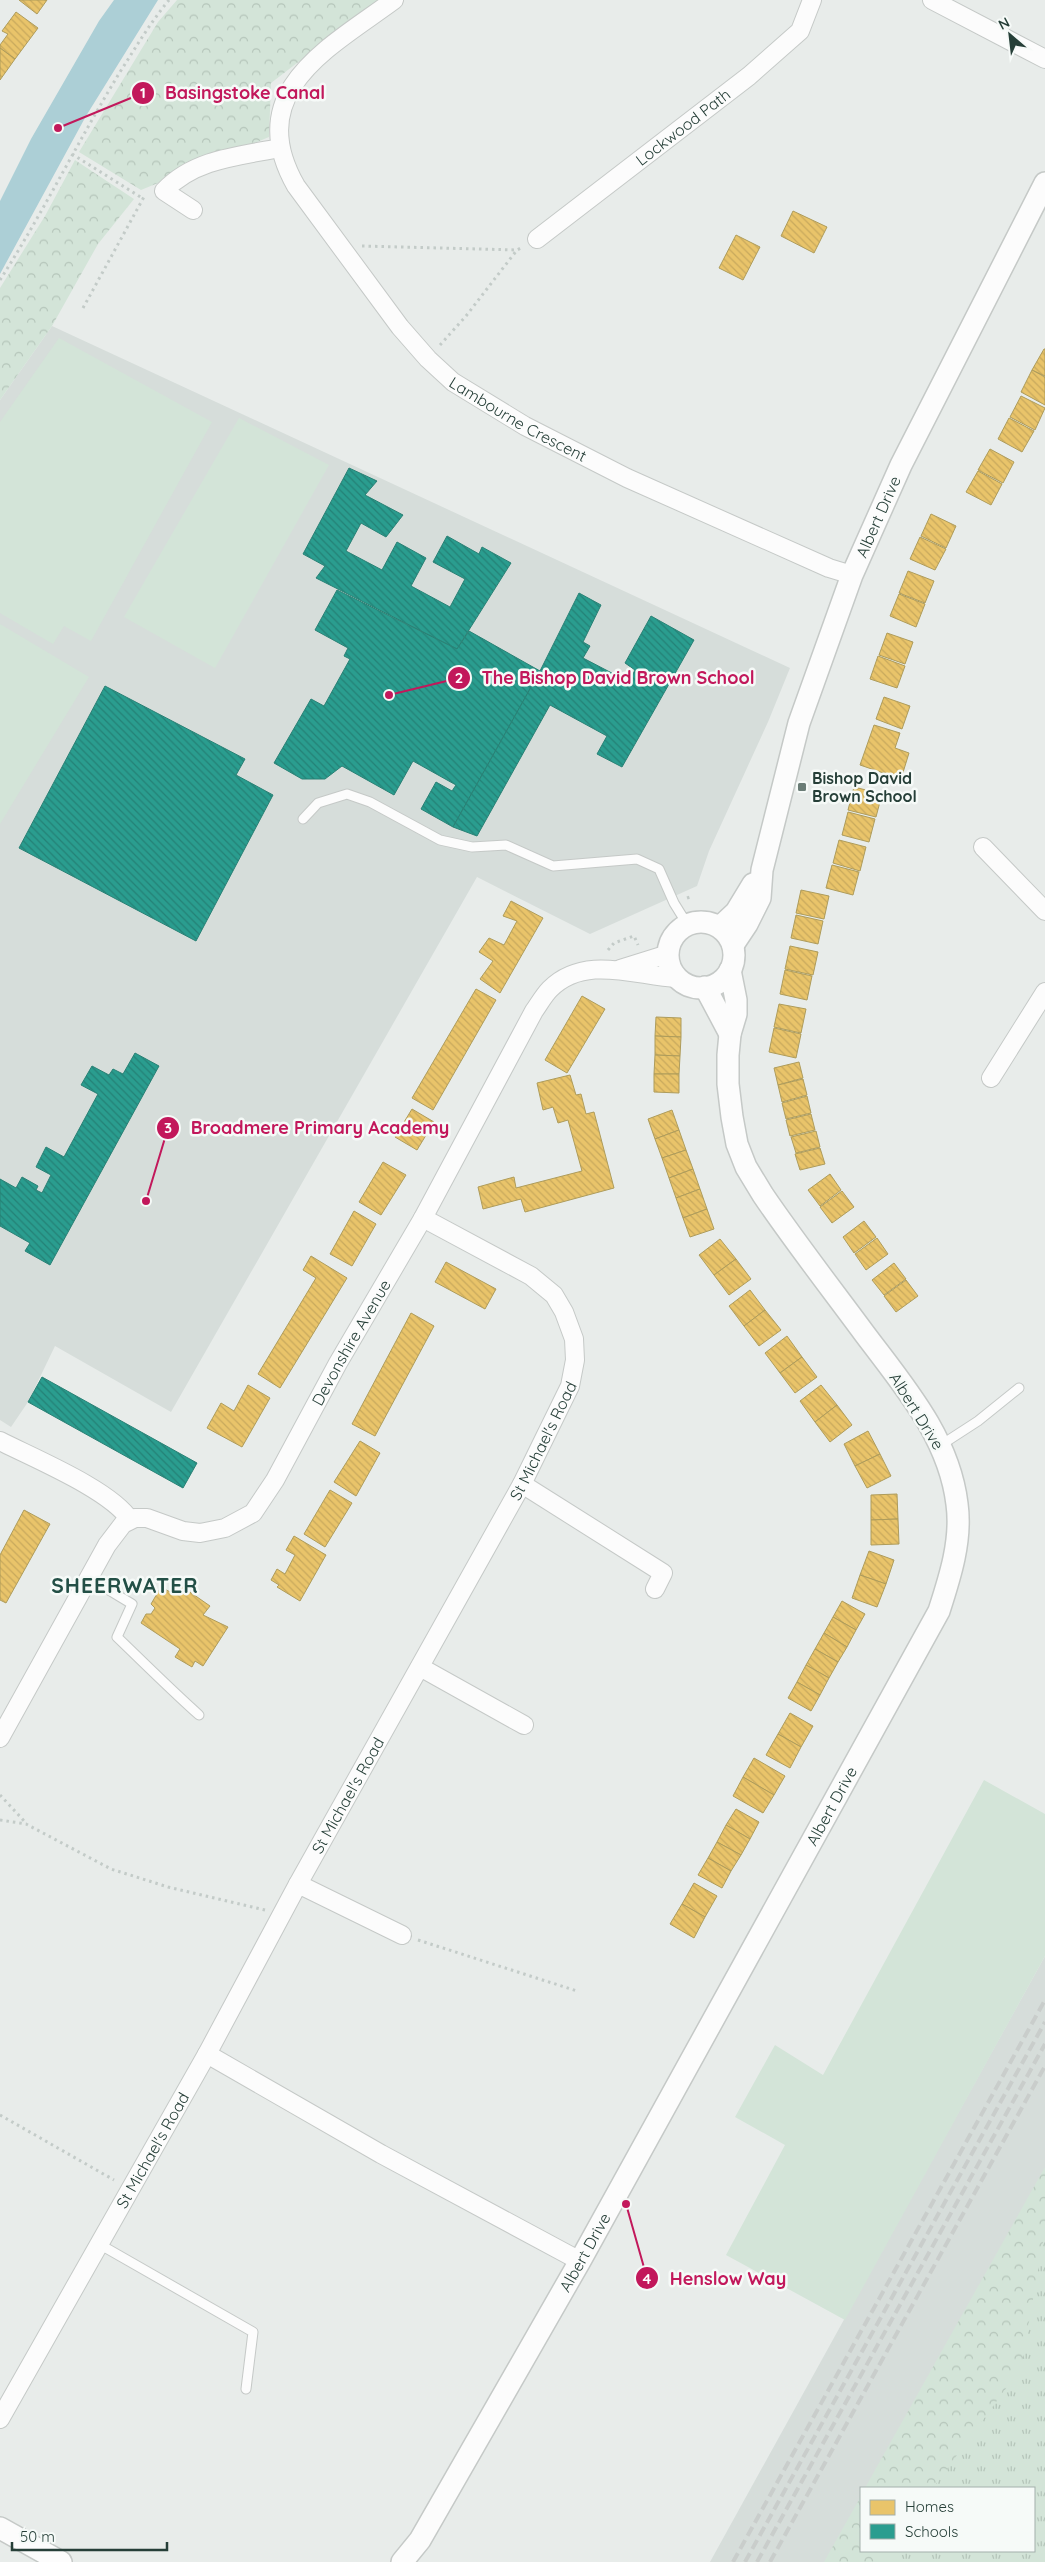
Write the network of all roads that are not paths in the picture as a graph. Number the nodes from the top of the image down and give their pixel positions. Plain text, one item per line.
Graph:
1 (394, 0) edge
2 (812, 0) edge
3 (932, 0) edge
4 (1045, 59) edge
5 (280, 148) junction
6 (1045, 183) edge
7 (192, 210) dead end
8 (537, 239) road end
9 (852, 575) junction
10 (303, 819) dead end
11 (983, 847) dead end
12 (762, 870) junction
13 (1045, 911) edge
14 (687, 924) junction
15 (720, 927) junction
16 (733, 945) junction
17 (668, 954) junction
18 (620, 969) junction
19 (730, 970) junction
20 (677, 978) junction
21 (705, 987) junction
22 (1045, 992) edge
23 (730, 1034) junction
24 (991, 1078) dead end
25 (423, 1218) junction
26 (1019, 1388) dead end
27 (0, 1441) edge
28 (941, 1445) junction
29 (522, 1484) junction
30 (130, 1520) junction
31 (88, 1578) junction
32 (655, 1589) dead end
33 (420, 1667) junction
34 (200, 1715) dead end
35 (524, 1724) dead end
36 (0, 1738) edge
37 (298, 1884) junction
38 (402, 1935) road end
39 (207, 2054) junction
40 (98, 2244) junction
41 (580, 2261) junction
42 (246, 2389) dead end
43 (0, 2419) edge
44 (0, 2528) edge
45 (61, 2562) edge
46 (402, 2562) edge

1 - 5 street, Lambourne Crescent
2 - 8 street, Lockwood Path
3 - 4 street
5 - 7 street
5 - 9 street, Lambourne Crescent
6 - 9 street, Albert Drive
9 - 12 street, Albert Drive
10 - 14 lane
11 - 13 street
12 - 15 street, Albert Drive
12 - 16 street, Albert Drive
14 - 15 street
14 - 17 street
15 - 16 street
16 - 19 street
17 - 18 street, Devonshire Avenue
17 - 20 street
18 - 20 street, Devonshire Avenue
18 - 25 street, Devonshire Avenue
19 - 21 street
19 - 23 street, Albert Drive
20 - 21 street
21 - 23 street
22 - 24 street
23 - 28 street, Albert Drive
25 - 29 street, St Michael's Road
25 - 30 street, Devonshire Avenue
26 - 28 lane
27 - 30 street
28 - 41 street, Albert Drive
29 - 32 street
29 - 33 street, St Michael's Road
30 - 31 street
31 - 34 lane
31 - 36 street
33 - 35 street
33 - 37 street, St Michael's Road
37 - 38 street
37 - 39 street, St Michael's Road
39 - 40 street, St Michael's Road
39 - 41 street
40 - 42 lane
40 - 43 street, St Michael's Road
41 - 46 street, Albert Drive
44 - 45 street

